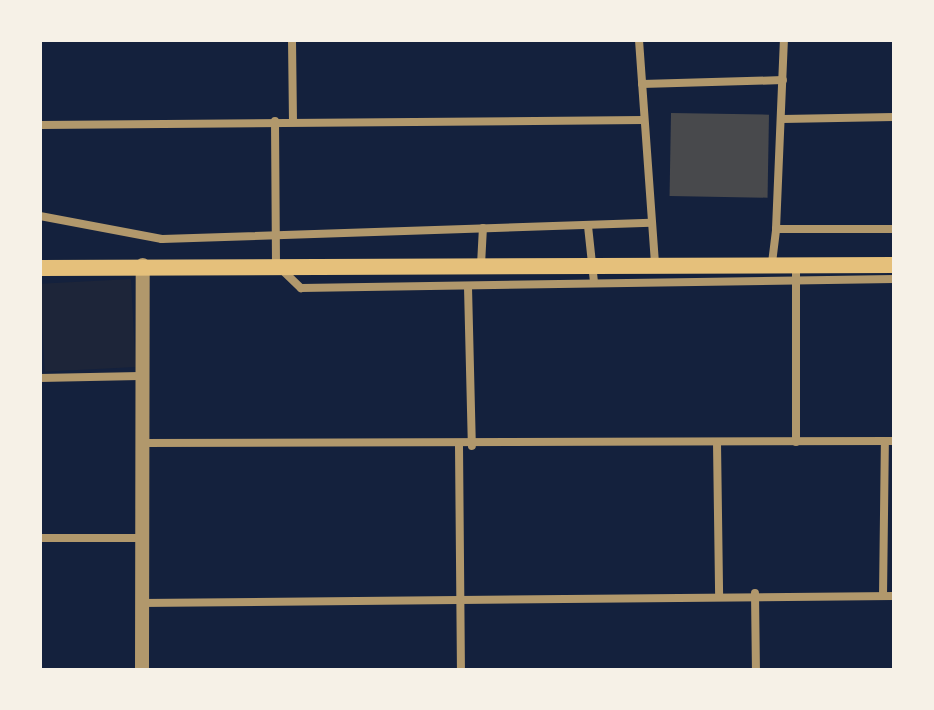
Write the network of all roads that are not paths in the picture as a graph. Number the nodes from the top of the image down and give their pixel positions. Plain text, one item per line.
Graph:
1 (292, 40) edge
2 (639, 40) edge
3 (784, 40) edge
4 (783, 80) junction
5 (642, 84) junction
6 (894, 117) edge
7 (782, 119) junction
8 (644, 120) junction
9 (275, 121) junction
10 (293, 121) junction
11 (40, 125) edge
12 (40, 216) edge
13 (651, 223) junction
14 (588, 226) junction
15 (483, 228) junction
16 (776, 229) junction
17 (894, 229) edge
18 (278, 235) junction
19 (772, 263) junction
20 (276, 264) junction
21 (655, 264) junction
22 (143, 265) junction
23 (481, 265) junction
24 (590, 265) junction
25 (894, 265) edge
26 (430, 266) junction
27 (40, 268) edge
28 (796, 272) junction
29 (894, 279) edge
30 (594, 282) junction
31 (468, 287) junction
32 (430, 288) junction
33 (140, 376) junction
34 (40, 378) edge
35 (890, 441) edge
36 (796, 442) junction
37 (141, 443) junction
38 (717, 443) junction
39 (459, 446) junction
40 (472, 446) junction
41 (40, 538) edge
42 (142, 538) junction
43 (755, 593) junction
44 (719, 595) junction
45 (883, 596) junction
46 (894, 596) edge
47 (461, 601) junction
48 (141, 603) junction
49 (142, 670) edge
50 (461, 670) edge
51 (756, 670) edge

1 - 10 street
2 - 5 street
3 - 4 street
4 - 5 street
4 - 7 street
5 - 8 street
6 - 7 street
7 - 16 street
8 - 10 street
8 - 13 street
9 - 10 street
9 - 11 street
9 - 18 street
12 - 18 street
13 - 14 street
13 - 21 street
14 - 15 street
14 - 24 street
15 - 18 street
15 - 23 street
16 - 17 street
16 - 19 street
18 - 20 street
19 - 21 main road
19 - 28 main road
20 - 22 main road
20 - 26 main road
20 - 32 street
21 - 24 main road
22 - 27 main road
22 - 33 street
23 - 24 main road
23 - 26 main road
24 - 30 street
25 - 28 main road
26 - 32 street
28 - 29 street
28 - 30 street
28 - 36 street
30 - 31 street
31 - 32 street
31 - 40 street
33 - 34 street
33 - 37 street
35 - 36 street
35 - 45 street
36 - 38 street
37 - 39 street
37 - 42 street
38 - 40 street
38 - 44 street
39 - 40 street
39 - 47 street
41 - 42 street
42 - 48 street
43 - 44 street
43 - 45 street
43 - 51 street
44 - 47 street
45 - 46 street
47 - 48 street
47 - 50 street
48 - 49 street

